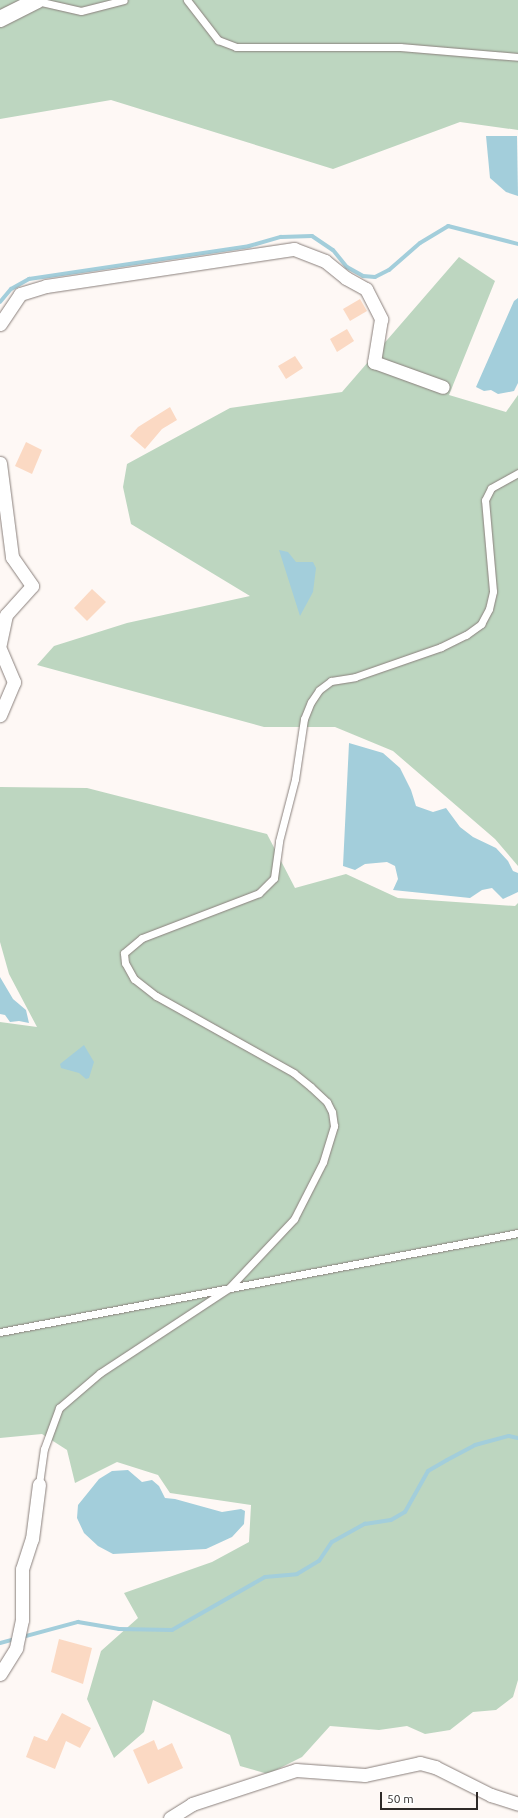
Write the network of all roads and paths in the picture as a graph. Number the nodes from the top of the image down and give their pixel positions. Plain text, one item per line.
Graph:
1 (124, 0) edge
2 (187, 0) edge
3 (38, 1) edge
4 (0, 19) edge
5 (518, 58) edge
6 (0, 324) edge
7 (443, 387) dead end
8 (0, 463) edge
9 (518, 474) edge
10 (0, 644) edge
11 (0, 649) edge
12 (0, 715) edge
13 (518, 1233) edge
14 (229, 1288) junction
15 (0, 1332) edge
16 (39, 1484) joint
17 (0, 1674) edge
18 (518, 1804) edge
19 (170, 1818) edge

1 - 3 lane
2 - 5 lane
3 - 4 street
6 - 7 street
8 - 10 street
9 - 14 lane
11 - 12 street
13 - 14 lane
14 - 15 lane
14 - 16 lane
16 - 17 street
18 - 19 street

